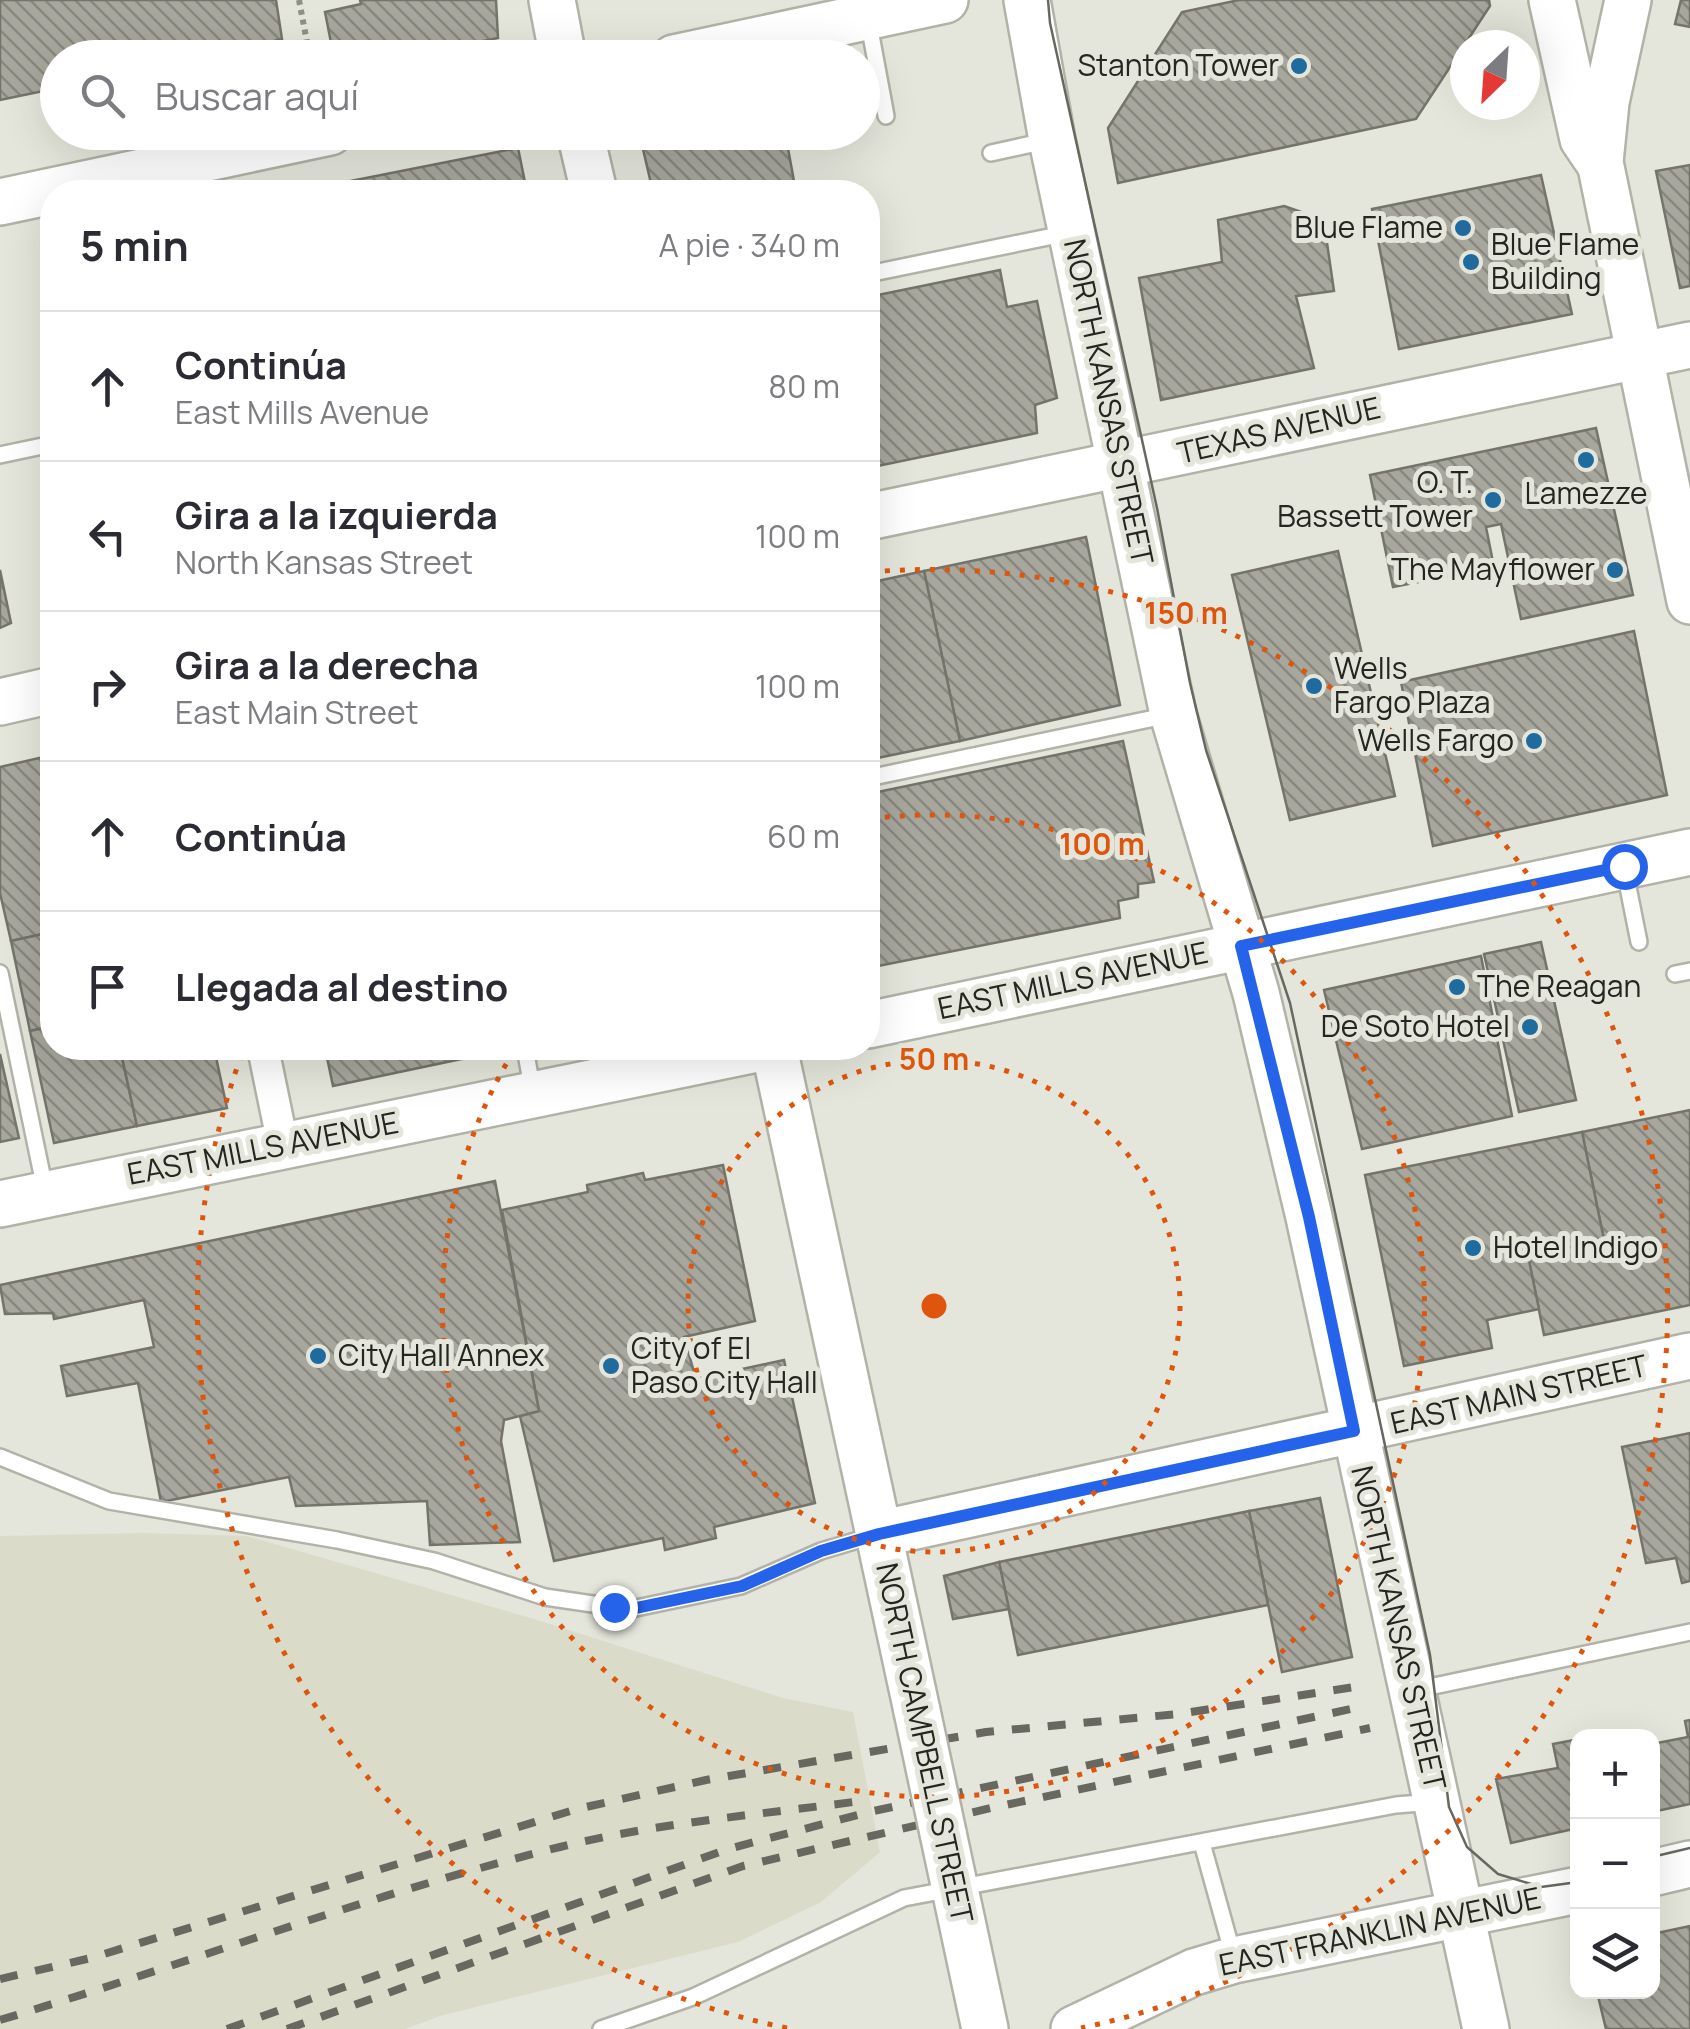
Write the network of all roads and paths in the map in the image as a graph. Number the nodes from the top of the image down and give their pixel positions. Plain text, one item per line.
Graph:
1 (299, 0) edge
2 (552, 0) edge
3 (945, 0) edge
4 (1027, 0) edge
5 (1552, 0) edge
6 (1628, 0) edge
7 (868, 15) junction
8 (307, 40) edge
9 (560, 40) edge
10 (755, 40) edge
11 (872, 40) edge
12 (880, 82) edge
13 (886, 116) dead end
14 (1052, 140) junction
15 (252, 150) edge
16 (584, 150) edge
17 (991, 153) dead end
18 (1600, 162) junction
19 (123, 180) edge
20 (591, 180) edge
21 (40, 196) edge
22 (0, 202) edge
23 (1072, 232) junction
24 (880, 272) edge
25 (1690, 344) edge
26 (1638, 355) junction
27 (40, 447) edge
28 (0, 456) edge
29 (1120, 466) junction
30 (880, 516) edge
31 (1690, 601) edge
32 (40, 693) edge
33 (0, 702) edge
34 (1173, 714) junction
35 (880, 775) edge
36 (1690, 852) edge
37 (1624, 866) junction
38 (1640, 942) dead end
39 (1241, 946) junction
40 (0, 972) edge
41 (880, 1022) edge
42 (265, 1060) edge
43 (527, 1060) edge
44 (702, 1060) edge
45 (777, 1060) edge
46 (533, 1094) junction
47 (283, 1145) junction
48 (46, 1193) junction
49 (0, 1204) edge
50 (1690, 1356) edge
51 (1354, 1431) junction
52 (0, 1457) edge
53 (879, 1534) junction
54 (1690, 1632) edge
55 (1412, 1691) junction
56 (1437, 1802) junction
57 (1202, 1843) junction
58 (1690, 1864) edge
59 (1660, 1870) edge
60 (956, 1889) junction
61 (1570, 1892) edge
62 (1462, 1914) junction
63 (1234, 1960) junction
64 (602, 2029) edge
65 (985, 2029) edge
66 (1074, 2029) edge
67 (1486, 2029) edge

1 - 8 path
2 - 9 street
3 - 7 street
4 - 14 street, NORTH KANSAS STREET
5 - 18 street
6 - 18 street
7 - 10 street
7 - 11 lane
12 - 13 lane
14 - 17 lane
14 - 23 street, NORTH KANSAS STREET
15 - 19 street
16 - 20 street
18 - 26 street
21 - 22 street
23 - 24 lane
23 - 29 street, NORTH KANSAS STREET
25 - 26 street, TEXAS AVENUE
26 - 29 street, TEXAS AVENUE
26 - 31 street
27 - 28 lane
29 - 30 street, TEXAS AVENUE
29 - 34 street, NORTH KANSAS STREET
32 - 33 street
34 - 35 lane
34 - 39 street, NORTH KANSAS STREET
36 - 37 street, EAST MILLS AVENUE
37 - 38 lane
37 - 39 street, EAST MILLS AVENUE
39 - 41 street, EAST MILLS AVENUE
39 - 51 street, NORTH KANSAS STREET
40 - 48 lane
42 - 47 street
43 - 46 lane
44 - 46 street, EAST MILLS AVENUE
45 - 53 street, NORTH CAMPBELL STREET
46 - 47 street, EAST MILLS AVENUE
47 - 48 street, EAST MILLS AVENUE
48 - 49 street, EAST MILLS AVENUE
50 - 51 street, EAST MAIN STREET
51 - 53 street, EAST MAIN STREET
51 - 55 street, NORTH KANSAS STREET
52 - 53 lane
53 - 60 street, NORTH CAMPBELL STREET, bridge
54 - 55 lane
55 - 56 street, NORTH KANSAS STREET
56 - 57 lane
56 - 62 street, NORTH KANSAS STREET
57 - 60 lane
57 - 63 lane
58 - 59 street
60 - 64 lane
60 - 65 street, NORTH CAMPBELL STREET
61 - 62 street, EAST FRANKLIN AVENUE
62 - 63 street, EAST FRANKLIN AVENUE
62 - 67 street, NORTH KANSAS STREET
63 - 66 street, EAST FRANKLIN AVENUE

